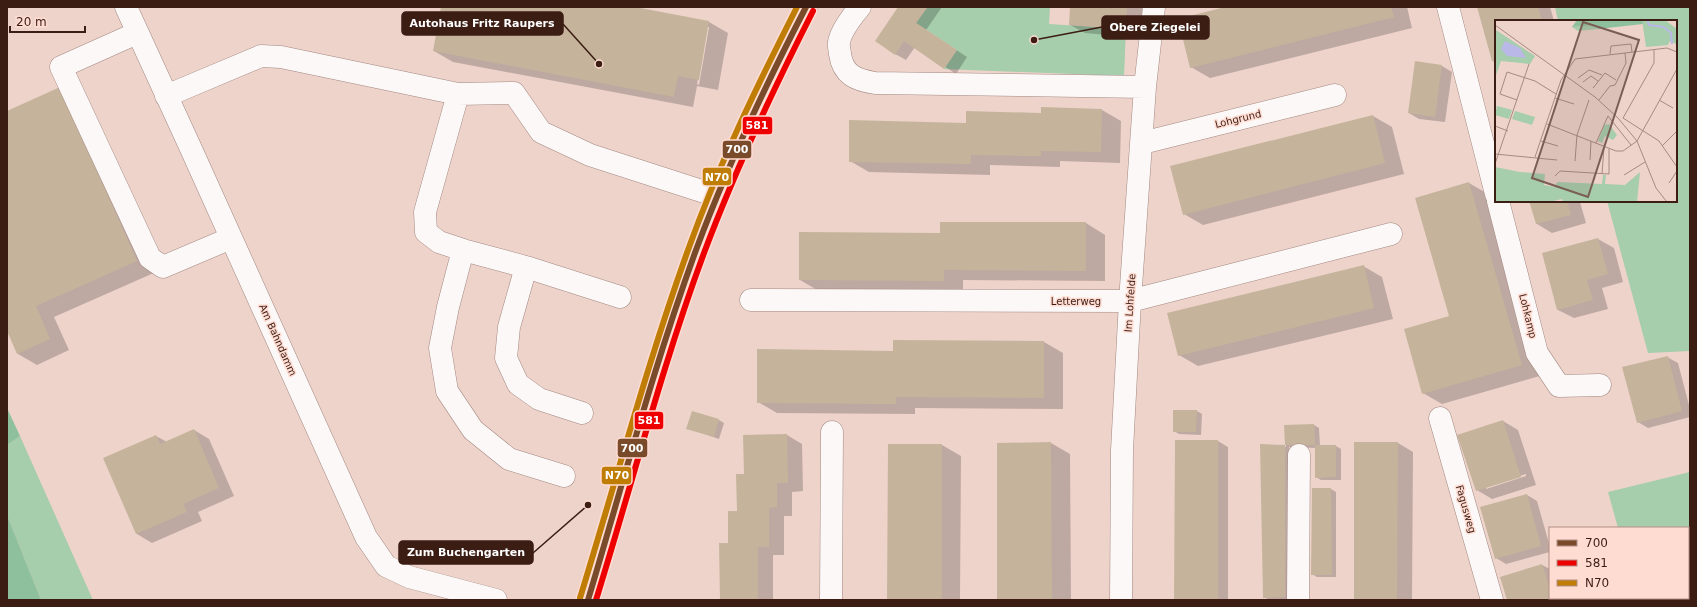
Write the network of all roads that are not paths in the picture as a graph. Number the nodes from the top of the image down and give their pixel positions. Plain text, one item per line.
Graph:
1 (126, 7) edge
2 (806, 7) edge
3 (860, 7) edge
4 (1154, 7) edge
5 (1448, 7) edge
6 (137, 33) junction
7 (1146, 87) junction
8 (458, 94) junction
9 (1335, 95) dead end
10 (166, 96) junction
11 (1142, 143) junction
12 (1495, 190) edge
13 (717, 196) junction
14 (1498, 202) edge
15 (1391, 234) dead end
16 (231, 238) junction
17 (463, 250) junction
18 (526, 267) junction
19 (620, 297) dead end
20 (752, 300) dead end
21 (1130, 301) junction
22 (1600, 385) dead end
23 (582, 413) dead end
24 (1440, 418) dead end
25 (832, 432) dead end
26 (1299, 455) dead end
27 (564, 476) dead end
28 (496, 600) edge
29 (588, 600) edge
30 (831, 600) edge
31 (1121, 600) edge
32 (1298, 600) edge
33 (1492, 600) edge

1 - 6 street, Am Bahndamm
2 - 13 street
3 - 7 street
4 - 7 street, Im Lohfelde
5 - 12 street
6 - 10 street, Am Bahndamm
6 - 16 street
7 - 11 street, Im Lohfelde
8 - 10 street
8 - 13 street
8 - 17 street
9 - 11 street, Lohgrund
10 - 16 street, Am Bahndamm
11 - 21 street, Im Lohfelde
13 - 29 street
14 - 22 street, Lohkamp
15 - 21 street, Letterweg
16 - 28 street, Am Bahndamm
17 - 18 street
17 - 27 street
18 - 19 street
18 - 23 street
20 - 21 street, Letterweg
21 - 31 street, Im Lohfelde
24 - 33 street, Fagusweg
25 - 30 street
26 - 32 street

